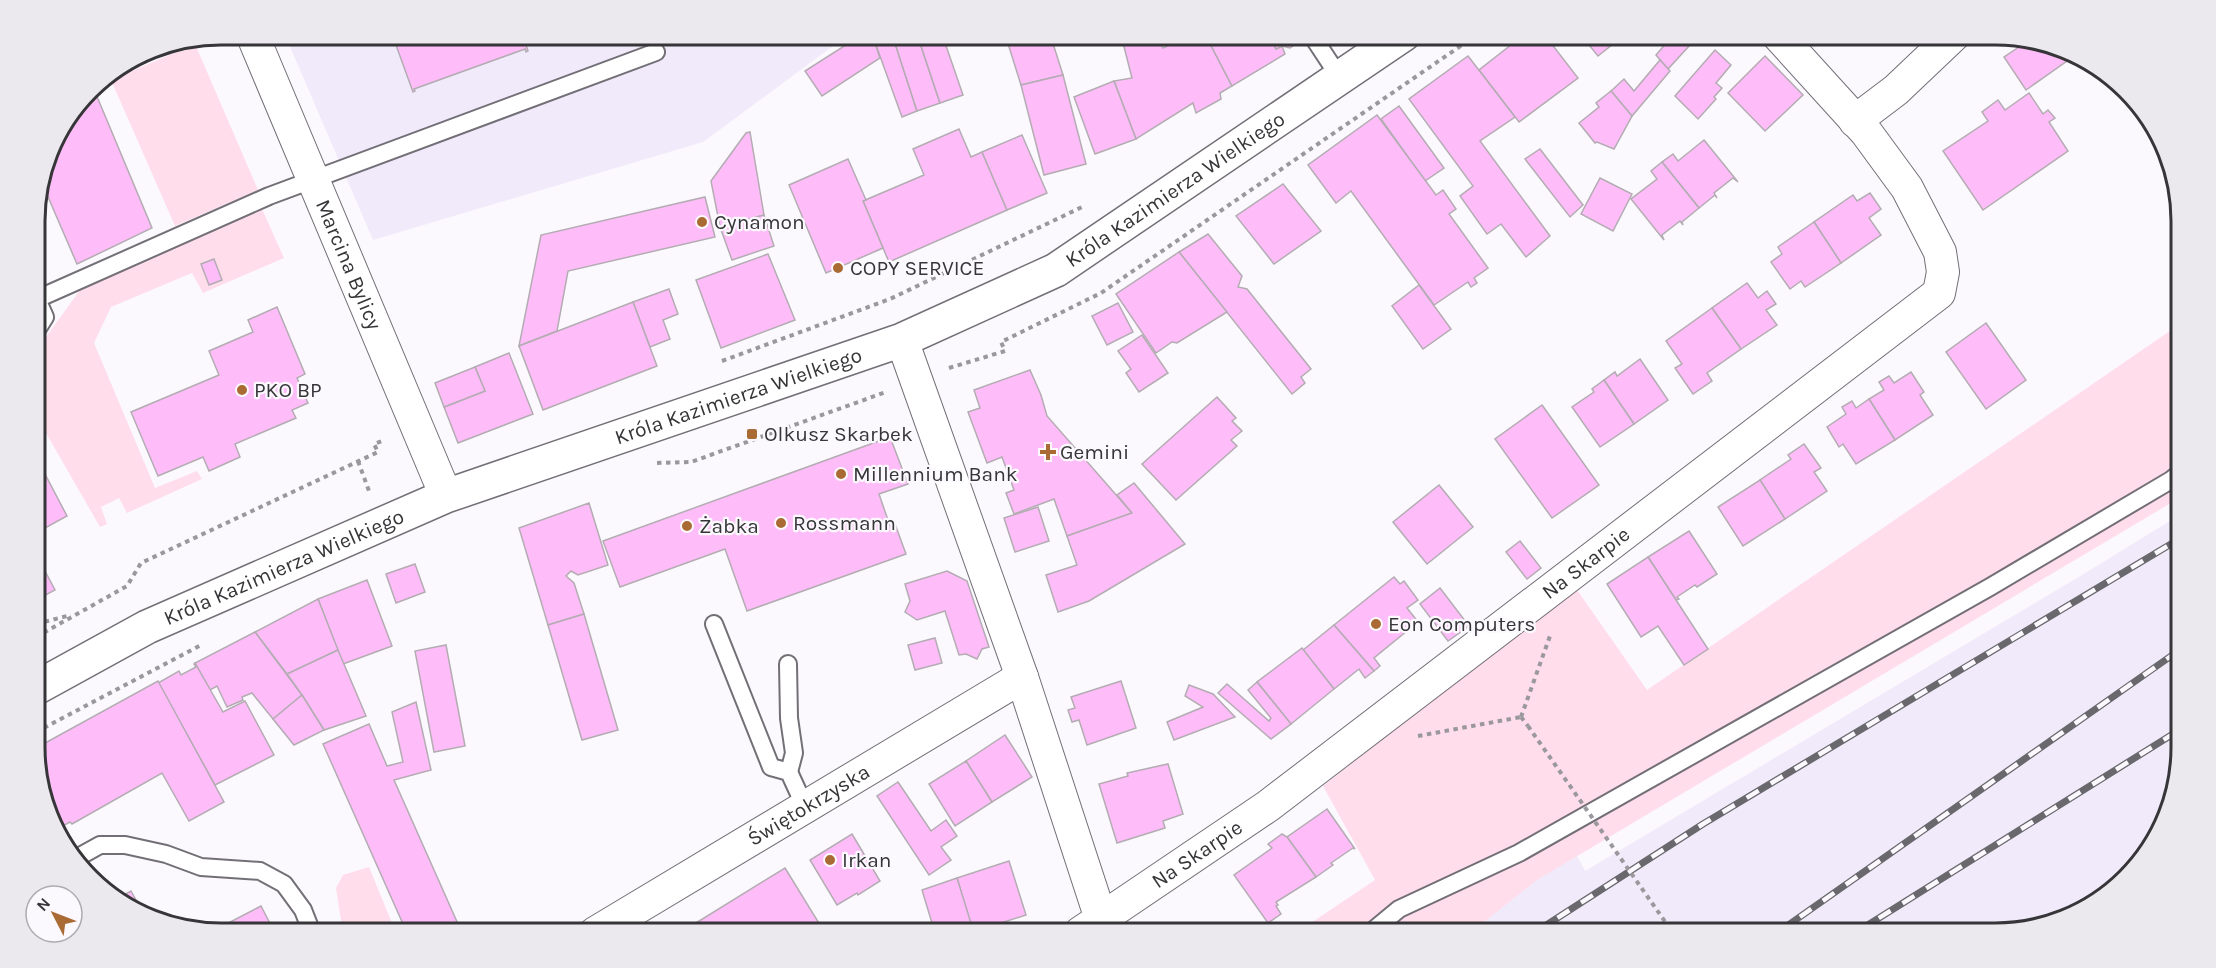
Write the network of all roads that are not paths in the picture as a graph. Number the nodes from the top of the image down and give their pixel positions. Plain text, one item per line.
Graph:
1 (257, 45) edge
2 (1318, 45) edge
3 (1388, 45) edge
4 (1787, 45) edge
5 (1943, 45) edge
6 (656, 52) dead end
7 (1340, 78) junction
8 (1860, 126) junction
9 (312, 179) junction
10 (45, 292) edge
11 (902, 340) junction
12 (2171, 480) edge
13 (446, 496) junction
14 (714, 624) dead end
15 (788, 664) dead end
16 (1022, 677) junction
17 (45, 683) edge
18 (789, 772) junction
19 (805, 807) junction
20 (82, 855) edge
21 (308, 923) edge
22 (611, 923) edge
23 (1089, 923) edge
24 (1094, 923) edge
25 (1382, 923) edge

1 - 9 street, Marcina Bylicy
2 - 7 lane
3 - 7 street, Króla Kazimierza Wielkiego
4 - 8 street
5 - 8 street
6 - 9 lane
7 - 11 street, Króla Kazimierza Wielkiego
8 - 24 street, Na Skarpie
9 - 10 lane
9 - 13 street, Marcina Bylicy
11 - 13 street, Króla Kazimierza Wielkiego
11 - 16 street
12 - 25 lane
13 - 17 street, Króla Kazimierza Wielkiego
14 - 18 lane
15 - 18 lane
16 - 19 street, Świętokrzyska
16 - 23 street
18 - 19 lane
19 - 22 street, Świętokrzyska
20 - 21 lane

